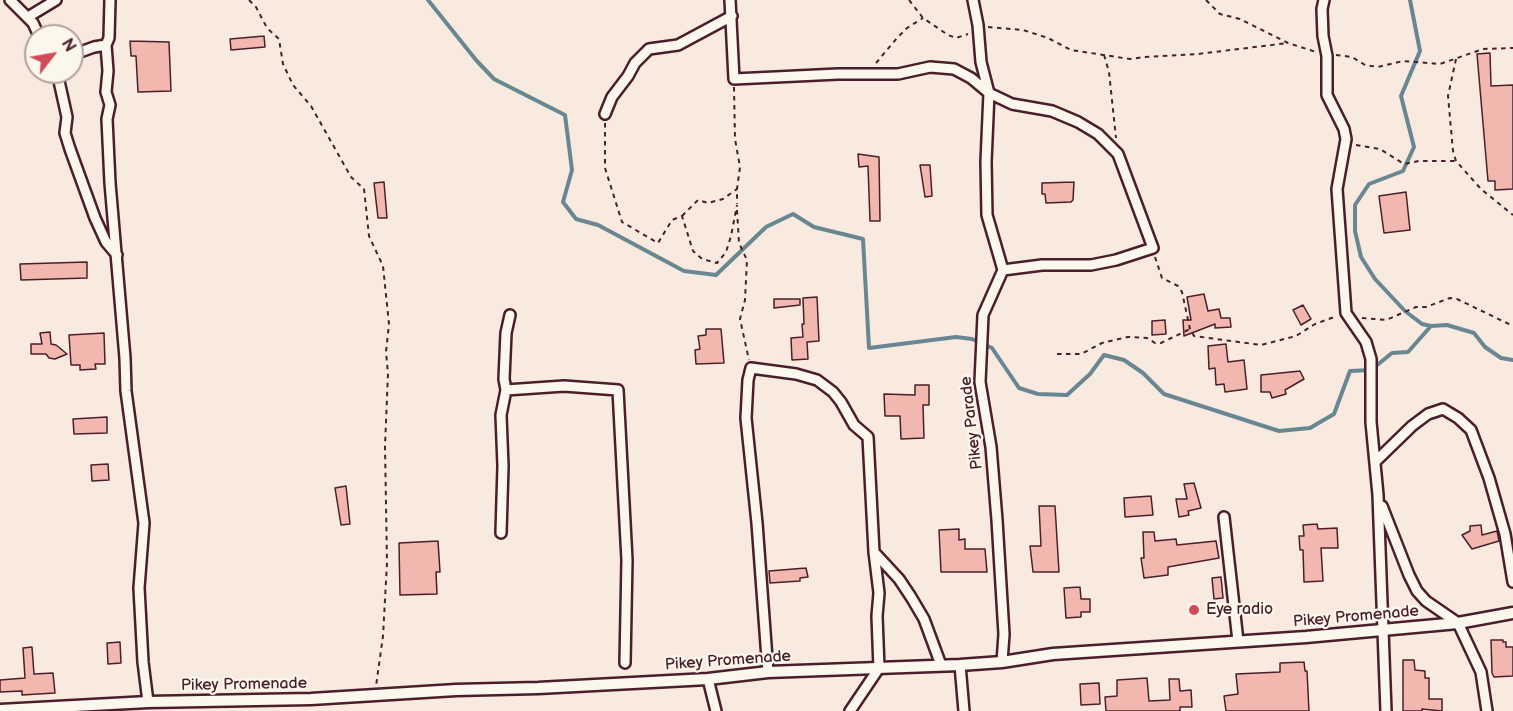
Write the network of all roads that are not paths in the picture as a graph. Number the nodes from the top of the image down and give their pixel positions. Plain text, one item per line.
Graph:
1 (10, 0) edge
2 (56, 0) edge
3 (110, 0) edge
4 (730, 0) edge
5 (974, 0) edge
6 (1324, 0) edge
7 (732, 16) junction
8 (28, 17) junction
9 (32, 24) edge
10 (106, 45) junction
11 (84, 50) edge
12 (60, 84) edge
13 (989, 93) junction
14 (605, 114) road end
15 (117, 255) junction
16 (1004, 270) junction
17 (510, 315) dead end
18 (506, 390) junction
19 (1375, 462) junction
20 (1378, 495) junction
21 (1224, 517) dead end
22 (501, 533) dead end
23 (874, 552) junction
24 (1513, 582) edge
25 (1513, 613) edge
26 (1458, 623) junction
27 (1382, 630) junction
28 (1238, 641) junction
29 (1002, 662) junction
30 (625, 663) dead end
31 (941, 665) junction
32 (960, 665) junction
33 (879, 668) junction
34 (768, 672) junction
35 (708, 679) junction
36 (148, 702) junction
37 (182, 706) edge
38 (103, 708) edge
39 (7, 710) edge
40 (716, 711) edge
41 (850, 711) edge
42 (964, 711) edge
43 (1386, 711) edge
44 (1487, 711) edge

1 - 8 street
2 - 8 street
3 - 10 street
4 - 7 street
5 - 13 street
6 - 19 street
7 - 13 street
7 - 14 street
8 - 9 street
10 - 11 street
10 - 15 street
12 - 15 street
13 - 16 street
13 - 16 street
15 - 36 street
16 - 29 street, Pikey Parade
17 - 18 street
18 - 22 street
18 - 30 street
19 - 20 street
19 - 24 street
20 - 26 street, Pikey Promenade
20 - 27 street
21 - 28 street
23 - 31 street
23 - 33 street
23 - 34 street
25 - 26 street, Pikey Promenade
26 - 27 street, Pikey Promenade
26 - 44 street
27 - 28 street, Pikey Promenade
27 - 43 street
28 - 29 street, Pikey Promenade
29 - 32 street, Pikey Promenade
31 - 32 street, Pikey Promenade
31 - 33 street, Pikey Promenade
32 - 42 street
33 - 34 street, Pikey Promenade
33 - 41 street
34 - 35 street, Pikey Promenade
35 - 37 street, Pikey Promenade
35 - 40 street
36 - 37 street, Pikey Promenade
36 - 38 street, Pikey Promenade
38 - 39 street, Pikey Promenade

